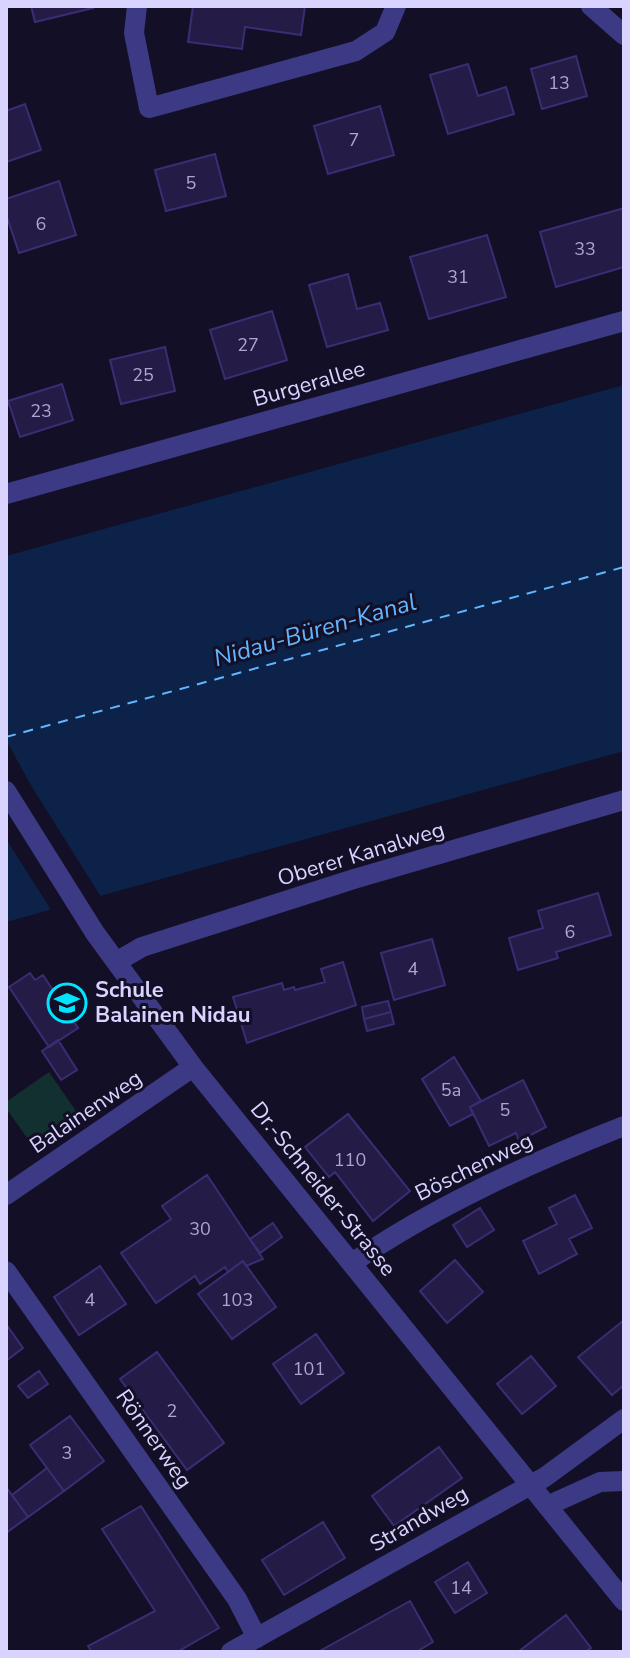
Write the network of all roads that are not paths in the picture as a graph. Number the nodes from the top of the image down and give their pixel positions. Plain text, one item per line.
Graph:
1 (137, 6) edge
2 (396, 6) edge
3 (591, 6) edge
4 (624, 35) edge
5 (624, 321) edge
6 (6, 494) edge
7 (6, 791) edge
8 (624, 800) edge
9 (116, 962) junction
10 (193, 1067) junction
11 (624, 1126) edge
12 (6, 1195) edge
13 (352, 1263) junction
14 (6, 1271) edge
15 (624, 1419) edge
16 (624, 1481) edge
17 (530, 1484) junction
18 (547, 1506) junction
19 (624, 1601) edge
20 (257, 1638) junction
21 (231, 1652) edge

1 - 2 street
3 - 4 street
5 - 6 street, Burgerallee
7 - 9 street, Dr.-Schneider-Strasse
8 - 9 street, Oberer Kanalweg
9 - 10 street, Dr.-Schneider-Strasse
10 - 12 street, Balainenweg
10 - 13 street, Dr.-Schneider-Strasse
11 - 13 street, Böschenweg
13 - 17 street, Dr.-Schneider-Strasse
14 - 20 street, Rönnerweg
15 - 17 street, Strandweg
16 - 18 street
17 - 18 street, Dr.-Schneider-Strasse
17 - 20 street, Strandweg
18 - 19 street, Dr.-Schneider-Strasse
20 - 21 street, Strandweg

